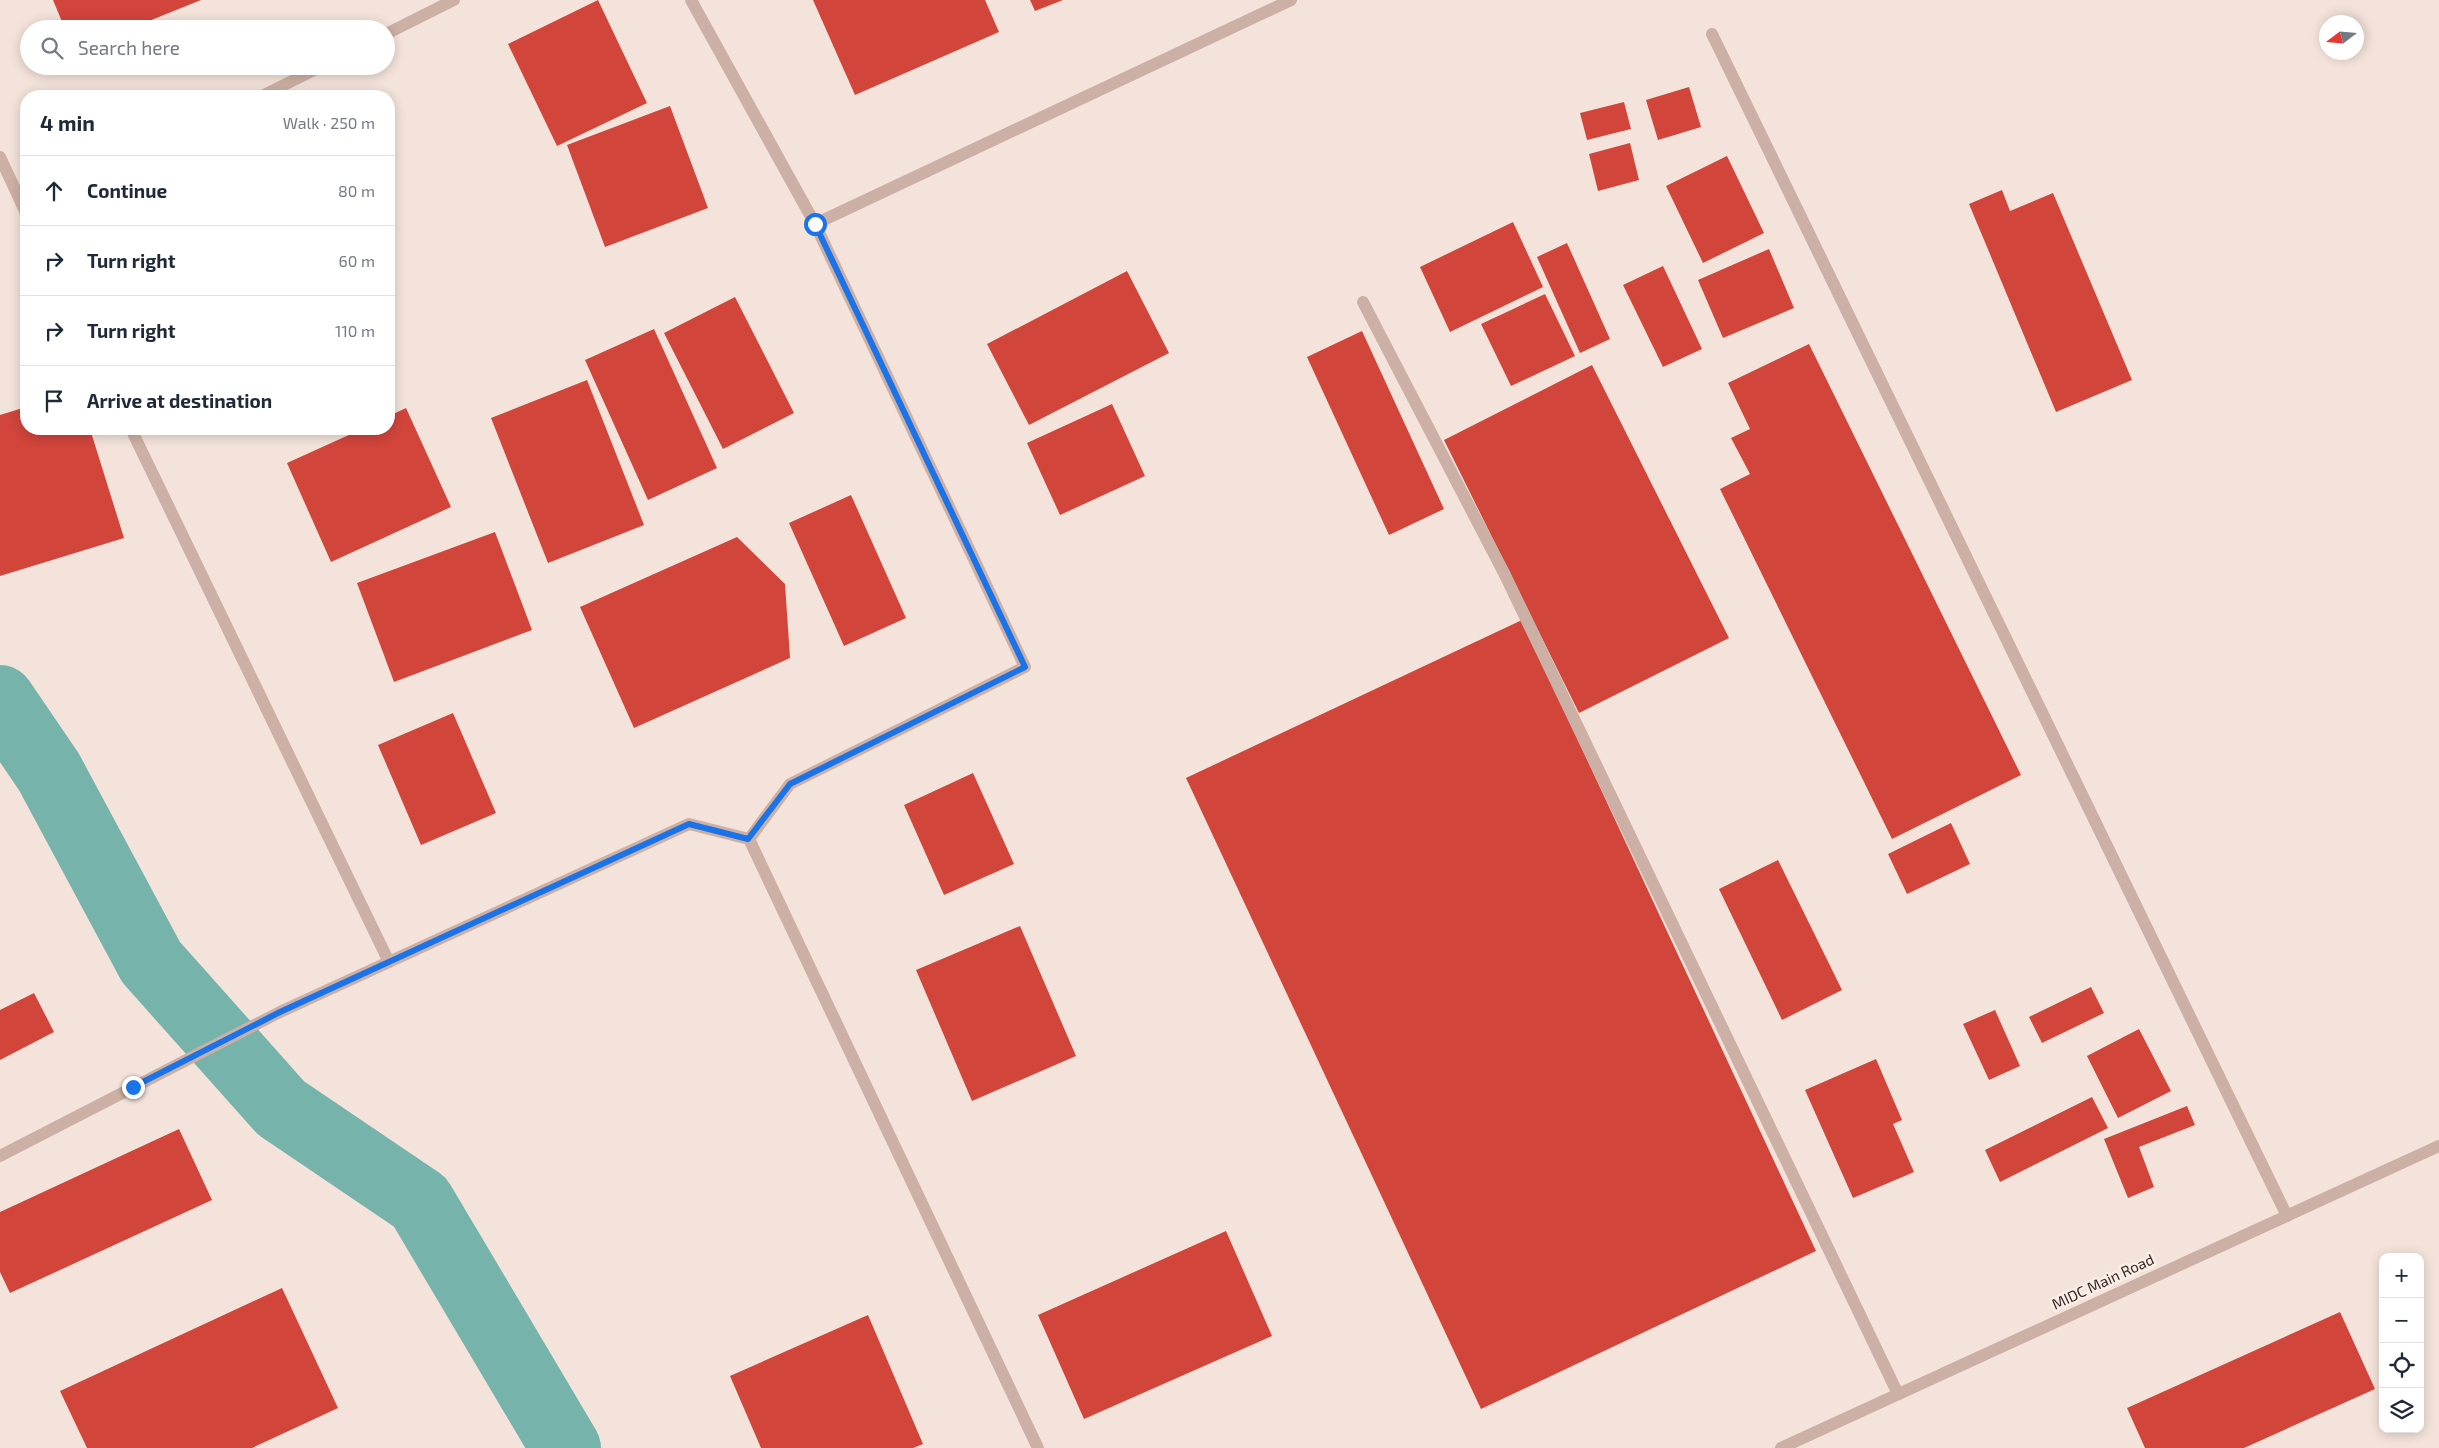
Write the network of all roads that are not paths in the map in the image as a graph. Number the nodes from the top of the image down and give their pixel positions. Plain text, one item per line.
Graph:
1 (454, 0) edge
2 (691, 0) edge
3 (1291, 0) edge
4 (395, 30) edge
5 (1712, 34) dead end
6 (304, 75) edge
7 (274, 90) edge
8 (0, 157) edge
9 (20, 200) edge
10 (815, 224) junction
11 (1362, 302) dead end
12 (134, 435) edge
13 (748, 839) junction
14 (389, 962) junction
15 (2439, 1146) edge
16 (0, 1156) edge
17 (2287, 1216) junction
18 (1898, 1394) junction
19 (1038, 1448) edge
20 (1781, 1448) edge

1 - 4 street
2 - 10 street
3 - 10 street
5 - 17 street
6 - 7 street
8 - 9 street
10 - 13 street
11 - 18 street
12 - 14 street
13 - 14 street
13 - 19 street
14 - 16 street
15 - 17 street, MIDC Main Road
17 - 18 street, MIDC Main Road
18 - 20 street, MIDC Main Road

